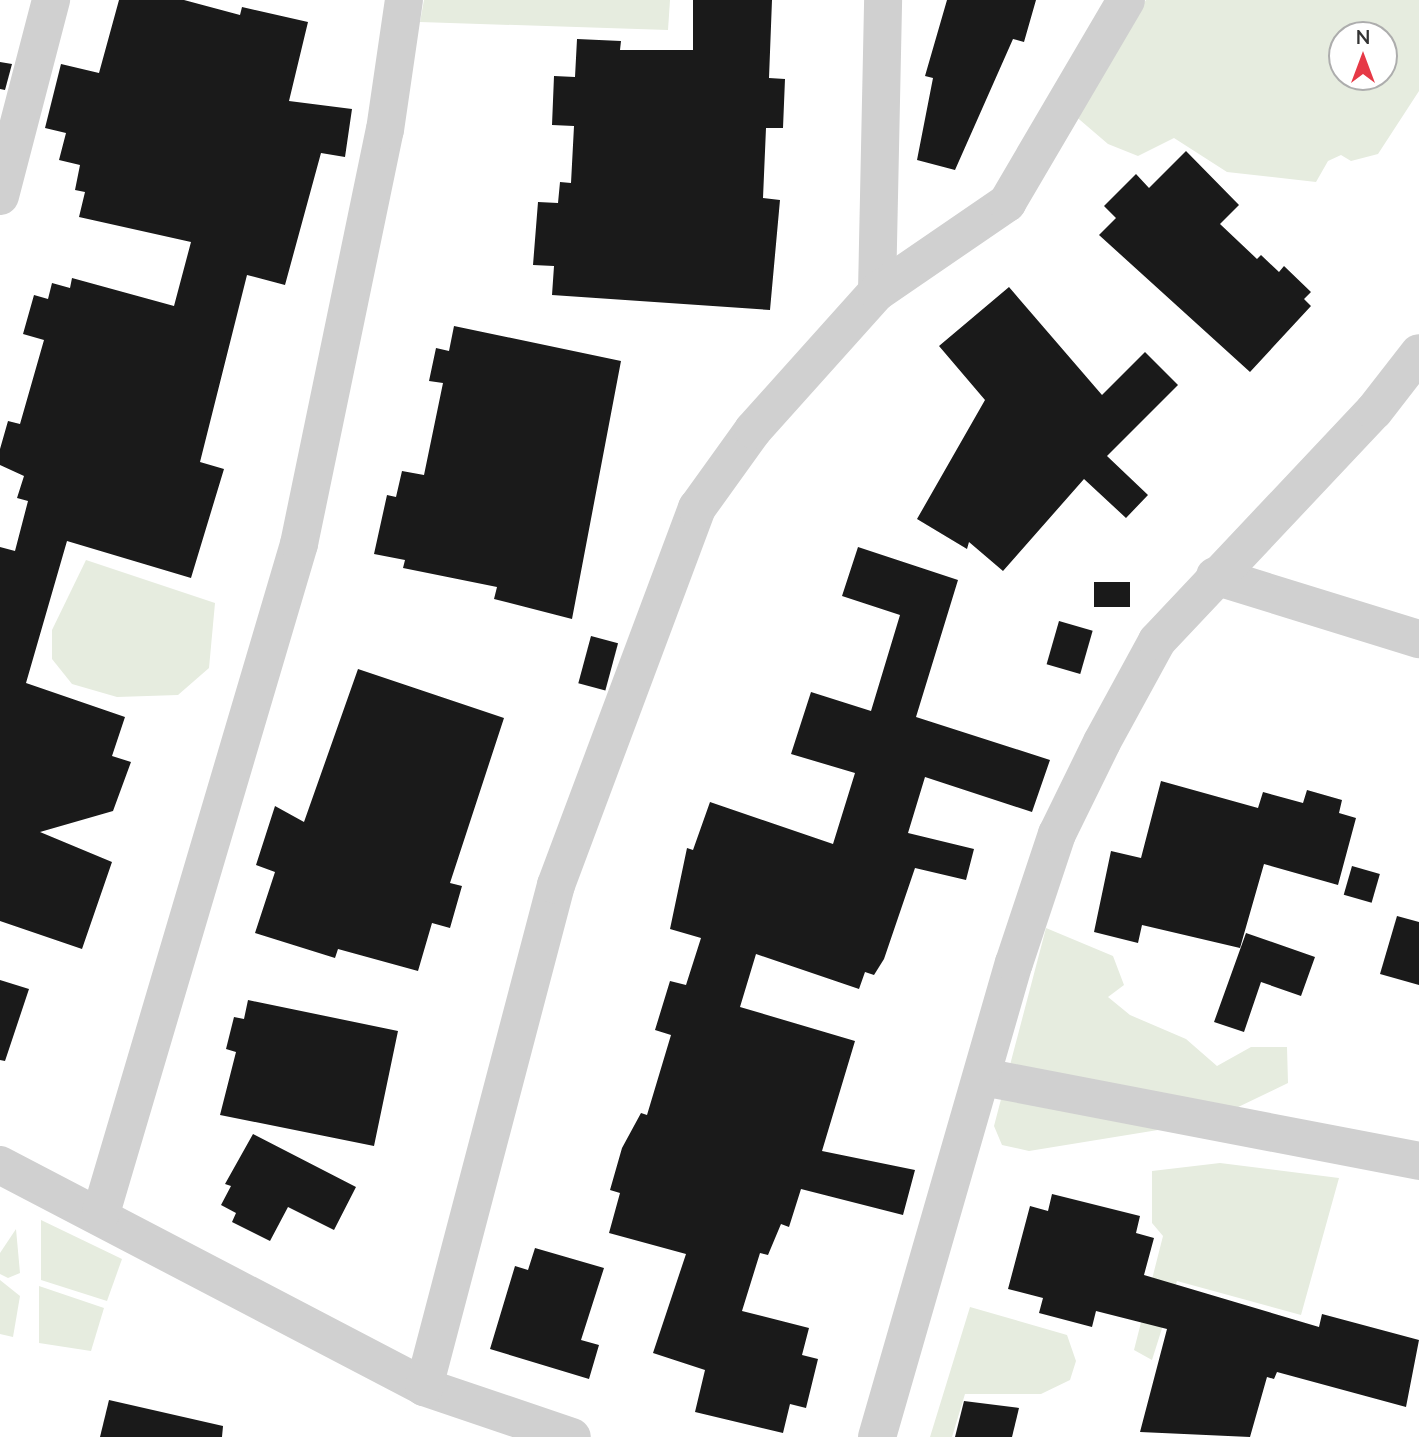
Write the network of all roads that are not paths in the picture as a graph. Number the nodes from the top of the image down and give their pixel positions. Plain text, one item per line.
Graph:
1 (51, 0) edge
2 (404, 0) edge
3 (883, 0) edge
4 (1126, 0) edge
5 (0, 196) edge
6 (877, 292) junction
7 (1419, 353) edge
8 (1215, 576) junction
9 (1419, 639) edge
10 (983, 1077) junction
11 (1419, 1161) edge
12 (0, 1165) edge
13 (101, 1213) junction
14 (424, 1387) junction
15 (572, 1437) edge
16 (877, 1437) edge

1 - 5 street
2 - 13 street
3 - 6 street
4 - 6 street
6 - 14 street
7 - 8 street
8 - 9 street
8 - 10 street
10 - 11 street
10 - 16 street
12 - 13 street
13 - 14 street
14 - 15 street

